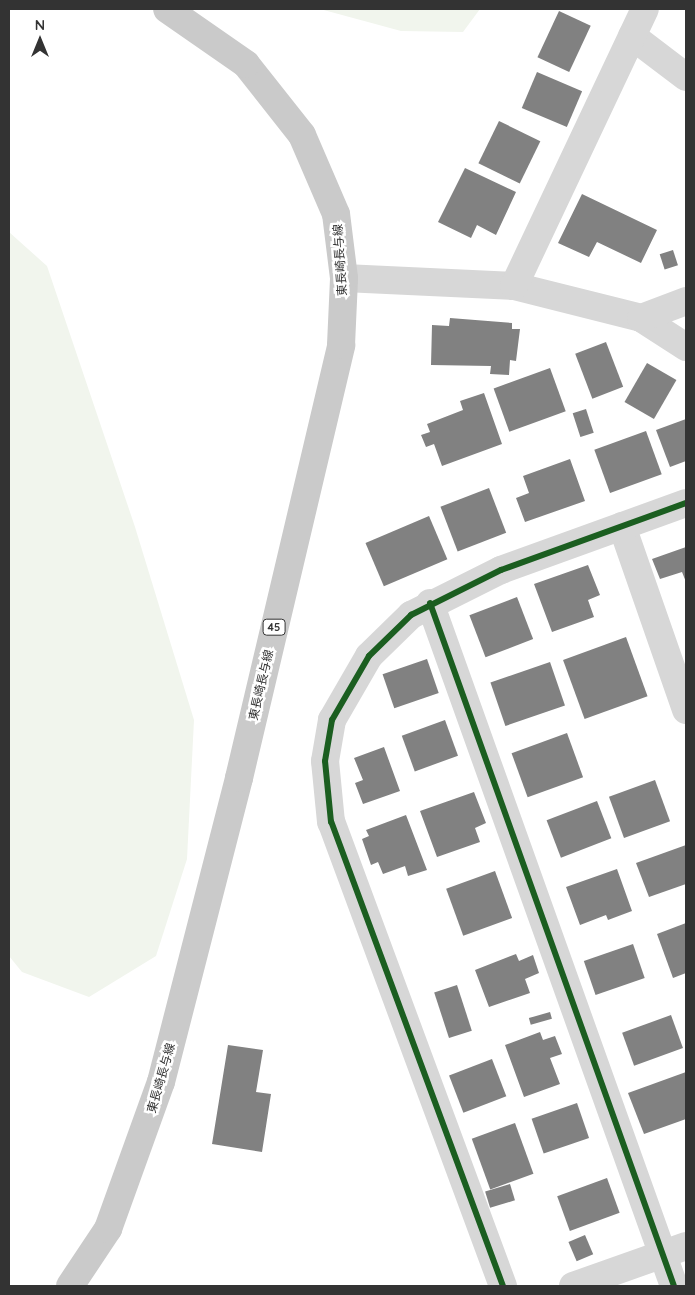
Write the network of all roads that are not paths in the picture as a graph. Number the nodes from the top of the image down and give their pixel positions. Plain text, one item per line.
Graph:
1 (167, 9) edge
2 (644, 9) edge
3 (632, 36) junction
4 (686, 77) edge
5 (344, 278) junction
6 (514, 286) junction
7 (686, 301) edge
8 (641, 318) junction
9 (686, 347) edge
10 (686, 502) edge
11 (622, 526) junction
12 (430, 603) junction
13 (686, 710) edge
14 (674, 1250) edge
15 (70, 1286) edge
16 (503, 1286) edge
17 (572, 1286) edge
18 (674, 1286) edge

1 - 5 main road, 東長崎長与線 / 45
2 - 3 street
3 - 4 street
3 - 6 street
5 - 6 street
5 - 15 main road, 東長崎長与線 / 45
6 - 8 street
7 - 8 street
8 - 9 street
10 - 11 street
11 - 12 street
11 - 13 street
12 - 14 street
12 - 16 street
14 - 17 street
14 - 18 street

